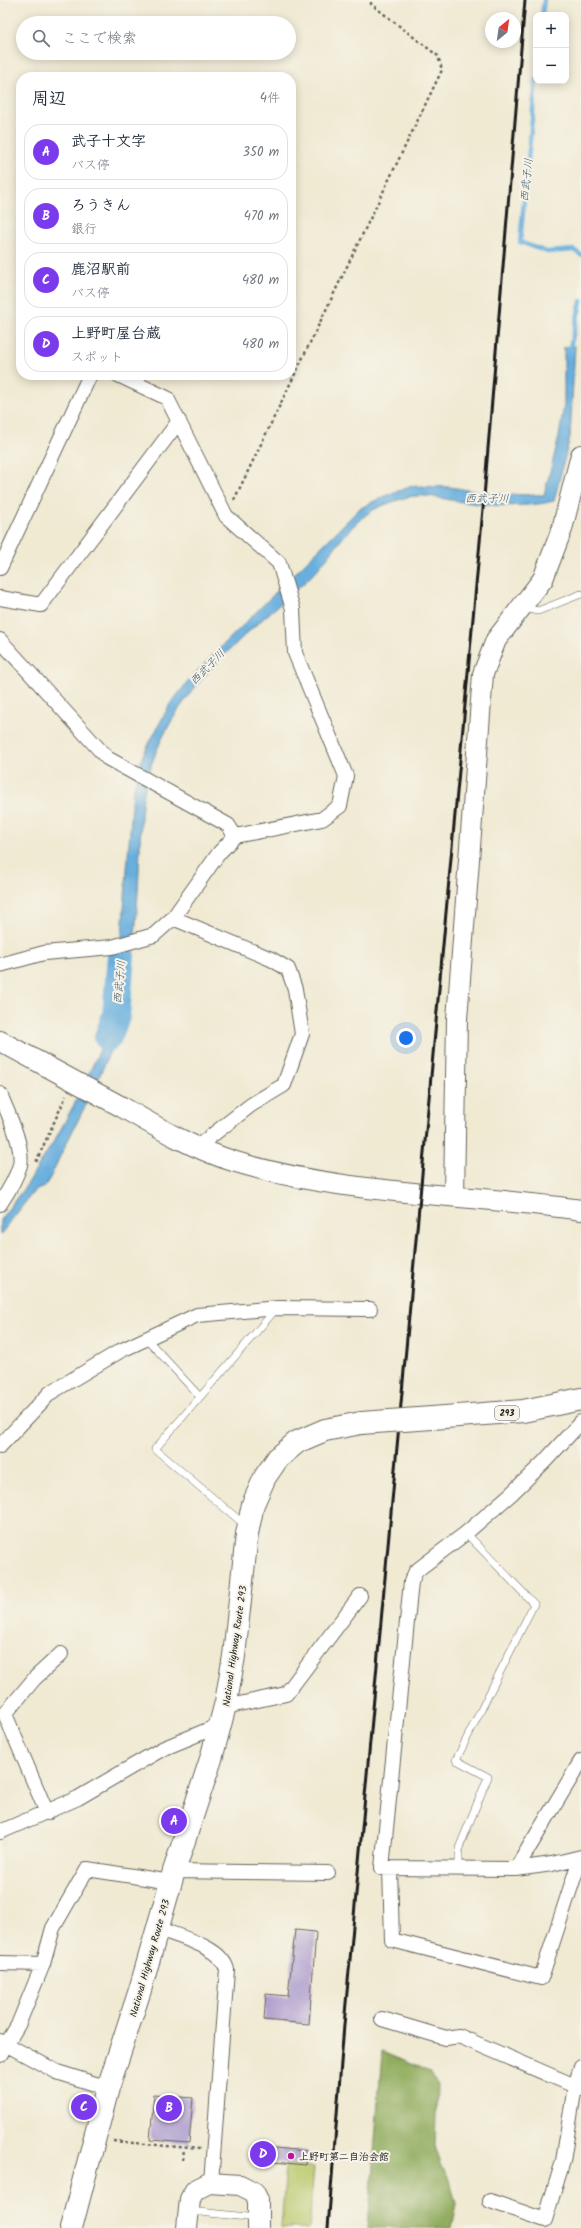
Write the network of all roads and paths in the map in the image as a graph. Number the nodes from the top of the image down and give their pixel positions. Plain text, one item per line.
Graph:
1 (370, 0) edge
2 (296, 371) edge
3 (88, 380) edge
4 (129, 380) edge
5 (292, 380) edge
6 (179, 421) junction
7 (581, 455) edge
8 (226, 516) junction
9 (0, 568) edge
10 (581, 594) edge
11 (0, 598) edge
12 (522, 608) junction
13 (0, 640) edge
14 (235, 836) junction
15 (173, 918) junction
16 (0, 965) edge
17 (0, 1041) edge
18 (73, 1080) junction
19 (0, 1094) edge
20 (197, 1147) junction
21 (32, 1168) dead end
22 (454, 1196) junction
23 (0, 1204) edge
24 (581, 1210) edge
25 (278, 1308) junction
26 (370, 1309) dead end
27 (146, 1338) junction
28 (200, 1397) junction
29 (581, 1399) edge
30 (581, 1422) edge
31 (0, 1446) edge
32 (248, 1528) junction
33 (466, 1533) junction
34 (360, 1596) dead end
35 (61, 1654) dead end
36 (223, 1716) junction
37 (581, 1761) edge
38 (47, 1812) junction
39 (0, 1832) edge
40 (578, 1865) edge
41 (390, 1868) junction
42 (459, 1869) junction
43 (516, 1869) junction
44 (328, 1873) dead end
45 (172, 1876) junction
46 (159, 1929) junction
47 (0, 1963) edge
48 (43, 1964) junction
49 (382, 2019) dead end
50 (2, 2047) edge
51 (581, 2067) edge
52 (578, 2087) edge
53 (108, 2088) junction
54 (113, 2141) dead end
55 (184, 2148) junction
56 (214, 2151) junction
57 (183, 2160) dead end
58 (211, 2183) junction
59 (490, 2201) dead end
60 (187, 2219) edge
61 (258, 2223) edge
62 (71, 2228) edge

1 - 2 path
3 - 9 street
4 - 6 street
5 - 8 path
6 - 8 street
6 - 11 street
7 - 12 street
8 - 14 street
10 - 12 lane
12 - 22 street
13 - 14 street
14 - 15 street
15 - 16 street
15 - 20 street
17 - 18 street
18 - 20 street
18 - 21 path
19 - 23 street
20 - 22 street
22 - 24 street
25 - 26 street
25 - 27 street
25 - 28 lane
27 - 28 lane
27 - 31 street
28 - 32 lane
29 - 32 highway, National Highway Route 293 / 293, bridge
30 - 33 street
32 - 36 highway, National Highway Route 293 / 293
33 - 41 street
33 - 42 lane
34 - 36 street
35 - 38 street
36 - 38 street
36 - 45 highway, National Highway Route 293 / 293
37 - 43 street
38 - 39 street
40 - 41 street
40 - 43 street
41 - 42 street
42 - 43 street
44 - 45 street
45 - 46 highway, National Highway Route 293 / 293
45 - 48 street
46 - 53 highway, National Highway Route 293 / 293
46 - 56 street
47 - 48 street
48 - 50 street
49 - 52 street
50 - 53 street
51 - 52 street
52 - 59 street
53 - 62 highway, National Highway Route 293 / 293
54 - 55 path
55 - 56 path
55 - 57 path
56 - 58 street
58 - 60 street
58 - 61 street
60 - 61 lane

